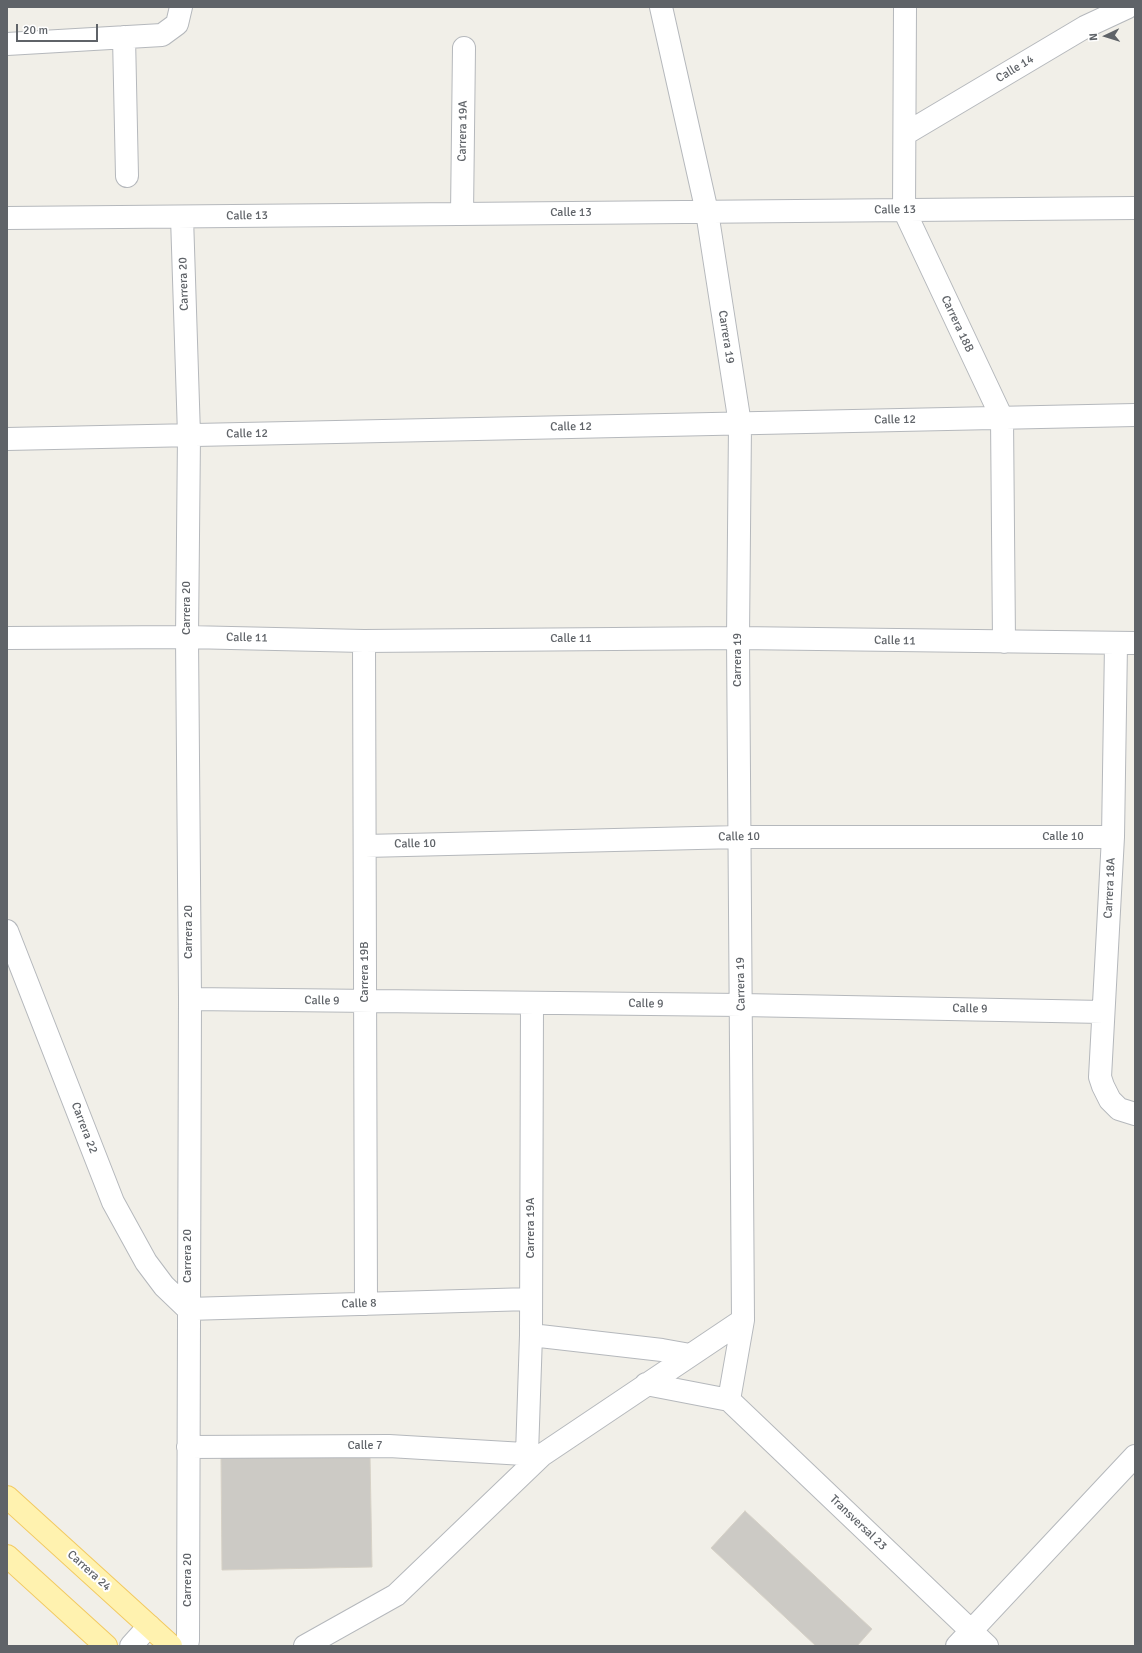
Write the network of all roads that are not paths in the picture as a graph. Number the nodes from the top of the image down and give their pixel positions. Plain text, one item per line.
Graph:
1 (181, 7) edge
2 (662, 7) edge
3 (904, 7) edge
4 (1128, 7) edge
5 (124, 37) junction
6 (7, 44) edge
7 (464, 48) dead end
8 (905, 134) junction
9 (127, 176) dead end
10 (1135, 208) edge
11 (904, 210) junction
12 (707, 212) junction
13 (462, 214) junction
14 (182, 217) junction
15 (7, 218) edge
16 (1135, 415) edge
17 (1002, 418) junction
18 (740, 424) junction
19 (189, 435) junction
20 (7, 439) edge
21 (187, 637) junction
22 (7, 638) edge
23 (738, 638) junction
24 (364, 641) junction
25 (1004, 642) junction
26 (1125, 644) edge
27 (739, 837) junction
28 (1113, 837) junction
29 (365, 846) junction
30 (7, 931) edge
31 (190, 999) junction
32 (365, 1001) junction
33 (532, 1003) junction
34 (742, 1005) junction
35 (1103, 1012) junction
36 (1135, 1114) edge
37 (530, 1299) junction
38 (366, 1304) junction
39 (188, 1309) junction
40 (743, 1320) junction
41 (530, 1335) junction
42 (690, 1355) junction
43 (646, 1384) junction
44 (729, 1400) junction
45 (188, 1447) junction
46 (534, 1454) junction
47 (1135, 1456) edge
48 (7, 1497) edge
49 (7, 1556) edge
50 (149, 1626) junction
51 (964, 1638) edge
52 (184, 1645) edge
53 (106, 1646) edge
54 (131, 1646) edge
55 (305, 1646) edge
56 (987, 1646) edge

1 - 5 street
2 - 12 street, Carrera 19
3 - 8 street, Carrera 18B
4 - 8 street, Calle 14
5 - 6 street
5 - 9 street
7 - 13 street, Carrera 19A
8 - 11 street, Carrera 18B
10 - 11 street, Calle 13
11 - 12 street, Calle 13
11 - 17 street, Carrera 18B
12 - 13 street, Calle 13
12 - 18 street, Carrera 19
13 - 14 street, Calle 13
14 - 15 street, Calle 13
14 - 19 street, Carrera 20
16 - 17 street, Calle 12
17 - 18 street, Calle 12
17 - 25 street, Carrera 18B
18 - 19 street, Calle 12
18 - 23 street, Carrera 19
19 - 20 street, Calle 12
19 - 21 street, Carrera 20
21 - 22 street, Calle 11
21 - 24 street, Calle 11
21 - 31 street, Carrera 20
23 - 24 street, Calle 11
23 - 25 street, Calle 11
23 - 27 street, Carrera 19
24 - 29 street, Carrera 19B
25 - 26 street, Calle 11
26 - 28 street, Carrera 18A
27 - 28 street, Calle 10
27 - 29 street, Calle 10
27 - 34 street, Carrera 19
28 - 35 street, Carrera 18A
29 - 32 street, Carrera 19B
30 - 39 street, Carrera 22
31 - 32 street, Calle 9
31 - 39 street, Carrera 20
32 - 33 street, Calle 9
32 - 38 street, Carrera 19B
33 - 34 street, Calle 9
33 - 37 street, Carrera 19A
34 - 35 street, Calle 9
34 - 40 street, Carrera 19
35 - 36 street, Carrera 18A
37 - 38 street, Calle 8
37 - 41 street, Carrera 19A
38 - 39 street, Calle 8
39 - 45 street, Carrera 20
40 - 42 street
40 - 44 street
41 - 42 street
41 - 46 street, Carrera 19A
42 - 43 street
43 - 44 street
43 - 46 street
44 - 51 street, Transversal 23
45 - 46 street, Calle 7
45 - 52 street, Carrera 20
46 - 55 street
47 - 51 street
48 - 50 main road, Carrera 24
49 - 53 main road
50 - 52 main road, Carrera 24
50 - 54 street
51 - 56 street, Transversal 23

